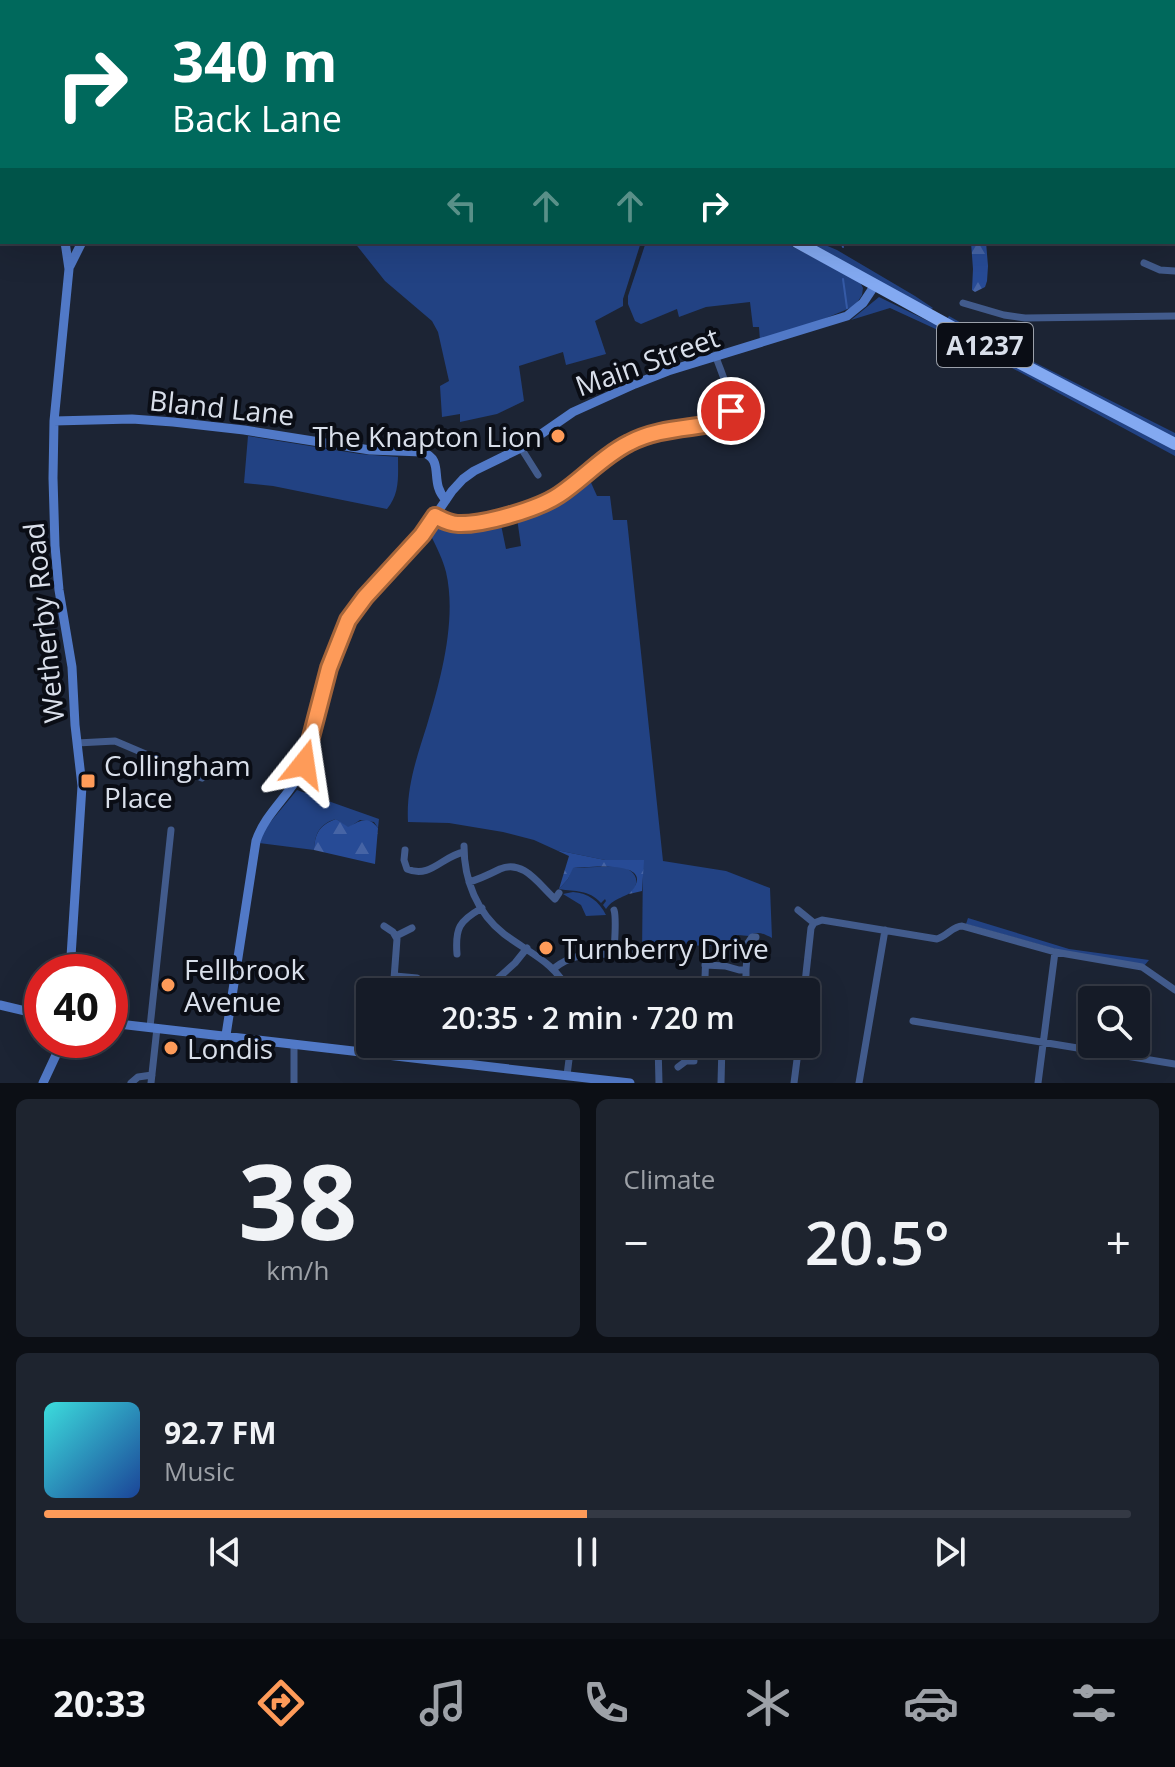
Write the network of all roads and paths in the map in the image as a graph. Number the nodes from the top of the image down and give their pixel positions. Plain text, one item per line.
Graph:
1 (65, 244) edge
2 (81, 244) edge
3 (801, 244) edge
4 (1144, 263) dead end
5 (69, 269) junction
6 (1175, 271) edge
7 (875, 285) junction
8 (963, 303) dead end
9 (1175, 316) edge
10 (716, 357) junction
11 (54, 421) junction
12 (1175, 444) edge
13 (521, 448) junction
14 (542, 460) dead end
15 (533, 466) junction
16 (538, 475) dead end
17 (446, 500) junction
18 (435, 516) junction
19 (77, 743) junction
20 (202, 778) dead end
21 (171, 830) dead end
22 (405, 850) dead end
23 (469, 882) junction
24 (556, 898) dead end
25 (482, 908) junction
26 (614, 910) dead end
27 (798, 910) dead end
28 (814, 923) junction
29 (384, 926) dead end
30 (412, 928) dead end
31 (885, 930) junction
32 (396, 936) junction
33 (756, 937) dead end
34 (458, 948) dead end
35 (527, 948) junction
36 (706, 948) dead end
37 (1055, 952) junction
38 (638, 953) dead end
39 (71, 954) edge
40 (614, 955) junction
41 (705, 965) junction
42 (553, 969) junction
43 (746, 970) junction
44 (395, 976) joint
45 (417, 978) edge
46 (497, 978) edge
47 (561, 978) edge
48 (705, 978) edge
49 (746, 978) edge
50 (805, 978) edge
51 (1175, 990) edge
52 (0, 1005) edge
53 (24, 1011) edge
54 (913, 1021) dead end
55 (128, 1025) edge
56 (153, 1028) junction
57 (226, 1035) junction
58 (1043, 1042) junction
59 (294, 1044) junction
60 (356, 1047) edge
61 (55, 1058) edge
62 (447, 1058) edge
63 (569, 1058) edge
64 (658, 1058) edge
65 (689, 1058) edge
66 (722, 1058) edge
67 (797, 1058) edge
68 (1175, 1064) edge
69 (678, 1067) dead end
70 (567, 1075) junction
71 (152, 1079) edge
72 (43, 1083) edge
73 (131, 1083) edge
74 (294, 1083) edge
75 (630, 1083) edge
76 (659, 1083) edge
77 (721, 1083) edge
78 (794, 1083) edge
79 (859, 1083) edge
80 (1038, 1083) edge

1 - 5 street, Wetherby Road
2 - 5 street, Wetherby Road
3 - 7 highway, A1237
4 - 6 street
5 - 11 street, Wetherby Road
7 - 10 street, Main Street
7 - 12 highway, A1237
8 - 9 street
10 - 13 street, Main Street
10 - 18 street
11 - 17 street, Bland Lane
11 - 19 street, Wetherby Road
13 - 15 street
13 - 17 street, Main Street
14 - 15 street
15 - 16 street
17 - 18 street, Main Street
18 - 57 street, Main Street
19 - 20 street
19 - 39 street, Wetherby Road
21 - 56 street
22 - 23 street
23 - 24 street
23 - 25 street
25 - 34 street
25 - 35 street
26 - 40 street
27 - 28 street
28 - 31 street
28 - 50 street
29 - 32 street
30 - 32 street
31 - 37 street
31 - 79 street
32 - 44 street
33 - 43 street
35 - 42 street
35 - 46 street
36 - 41 street
37 - 51 street
37 - 58 street
38 - 40 street
40 - 42 street
41 - 43 street
41 - 48 street
42 - 47 street
43 - 49 street
44 - 45 street
52 - 53 street
54 - 58 street
55 - 56 street
56 - 57 street
56 - 71 street
57 - 59 street
58 - 68 street
58 - 80 street
59 - 60 street
59 - 74 street
61 - 72 street
62 - 70 street
63 - 70 street
64 - 76 street
65 - 69 street
66 - 77 street
67 - 78 street
70 - 75 street
71 - 73 street

